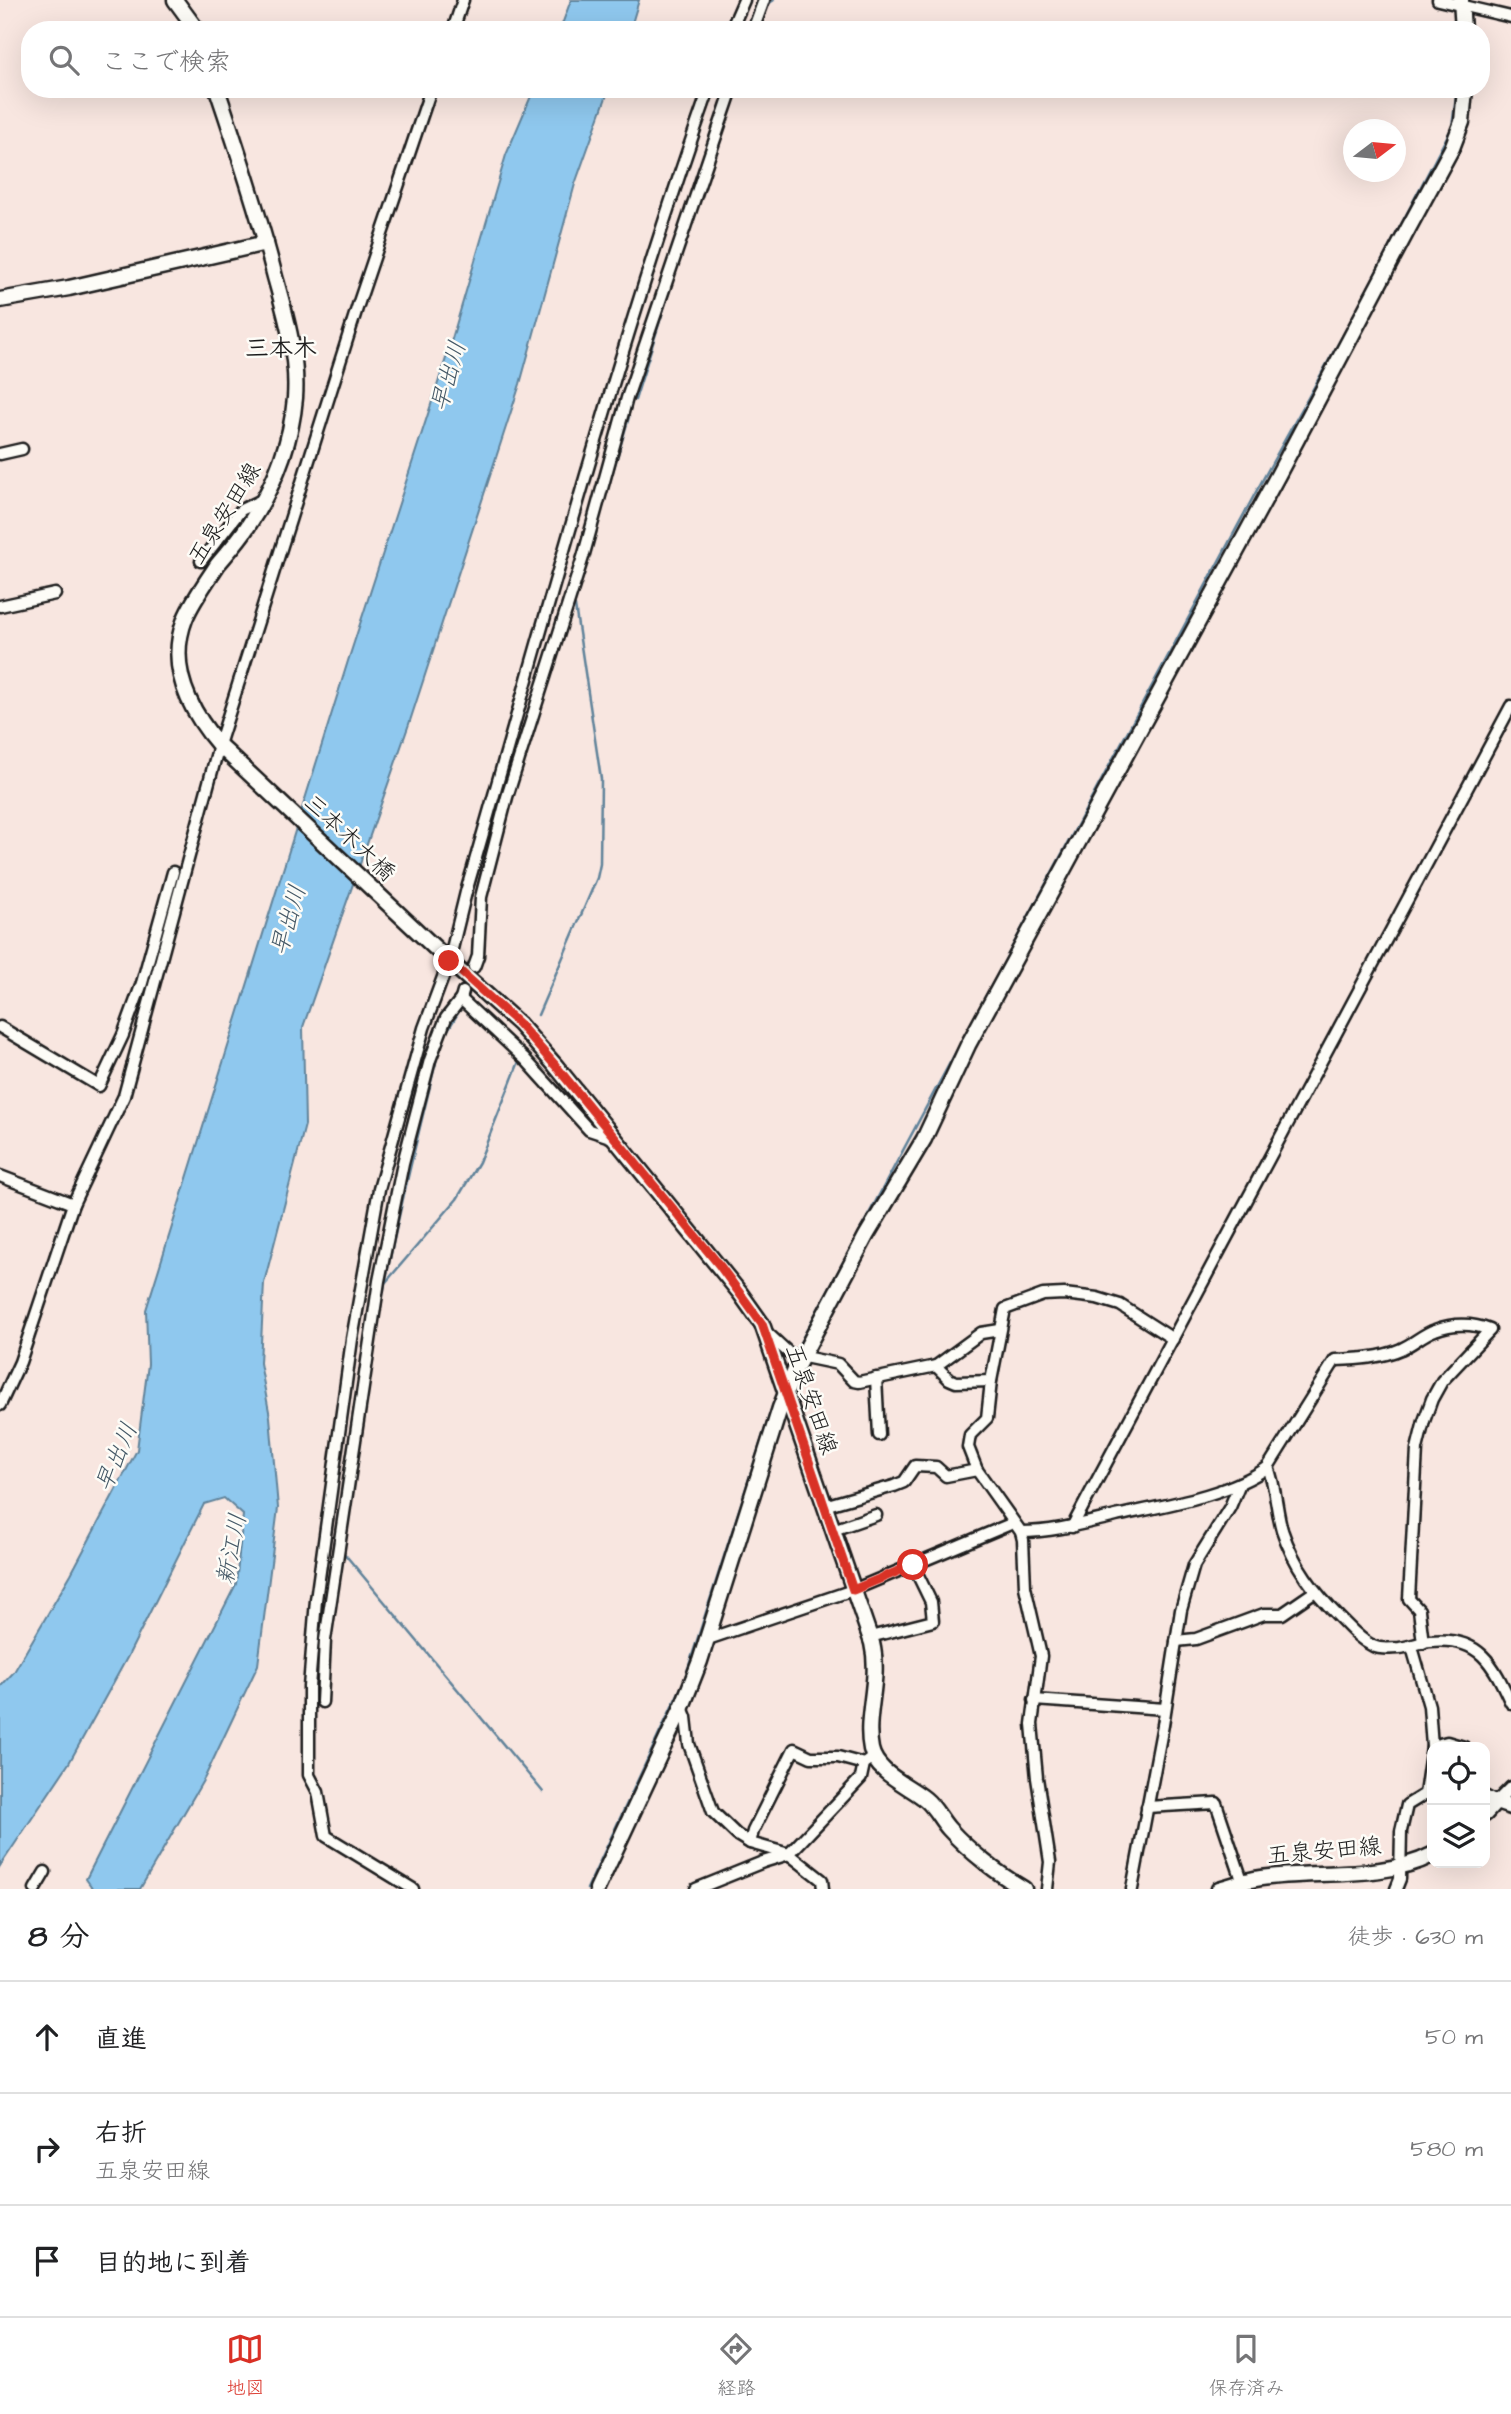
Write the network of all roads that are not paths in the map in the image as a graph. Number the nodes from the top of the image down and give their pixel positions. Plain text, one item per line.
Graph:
1 (175, 0) edge
2 (463, 0) edge
3 (744, 0) edge
4 (764, 0) edge
5 (1438, 0) edge
6 (1461, 3) edge
7 (1511, 17) edge
8 (190, 21) edge
9 (456, 21) edge
10 (735, 21) edge
11 (756, 21) edge
12 (1462, 21) edge
13 (220, 98) edge
14 (428, 98) edge
15 (706, 98) edge
16 (729, 98) edge
17 (1464, 98) edge
18 (266, 243) junction
19 (0, 300) edge
20 (22, 449) dead end
21 (0, 454) edge
22 (264, 499) junction
23 (201, 561) dead end
24 (55, 594) dead end
25 (0, 606) edge
26 (1511, 706) edge
27 (221, 747) junction
28 (173, 872) dead end
29 (447, 960) junction
30 (474, 967) dead end
31 (0, 1027) edge
32 (613, 1138) junction
33 (0, 1176) edge
34 (73, 1204) junction
35 (764, 1330) junction
36 (1000, 1330) junction
37 (1173, 1339) junction
38 (802, 1358) junction
39 (936, 1366) junction
40 (876, 1378) junction
41 (991, 1381) junction
42 (786, 1391) junction
43 (0, 1405) edge
44 (879, 1435) dead end
45 (1268, 1467) junction
46 (977, 1470) junction
47 (1240, 1483) junction
48 (824, 1506) junction
49 (876, 1515) dead end
50 (1013, 1523) junction
51 (1072, 1527) junction
52 (833, 1530) junction
53 (1021, 1532) junction
54 (913, 1565) junction
55 (853, 1590) junction
56 (1314, 1592) junction
57 (870, 1637) junction
58 (708, 1639) junction
59 (1176, 1641) junction
60 (1423, 1643) junction
61 (1412, 1647) junction
62 (1034, 1700) junction
63 (322, 1702) dead end
64 (1511, 1703) edge
65 (682, 1707) junction
66 (1165, 1709) junction
67 (1432, 1742) edge
68 (868, 1761) junction
69 (1427, 1780) edge
70 (1511, 1787) edge
71 (1490, 1799) edge
72 (1147, 1807) junction
73 (1511, 1807) edge
74 (750, 1843) junction
75 (789, 1854) junction
76 (1427, 1857) edge
77 (1400, 1865) junction
78 (45, 1872) dead end
79 (1242, 1883) junction
80 (35, 1889) edge
81 (413, 1889) edge
82 (597, 1889) edge
83 (696, 1889) edge
84 (823, 1889) edge
85 (1024, 1889) edge
86 (1047, 1889) edge
87 (1132, 1889) edge
88 (1219, 1889) edge
89 (1396, 1889) edge

1 - 8 main road
2 - 9 street
3 - 10 street
4 - 11 street
5 - 6 street
6 - 7 street
6 - 12 main road
13 - 18 main road, 五泉安田線
14 - 27 street
15 - 29 street
16 - 30 street
17 - 38 main road
18 - 19 main road
18 - 22 main road, 五泉安田線
20 - 21 street
22 - 23 street
22 - 27 main road, 五泉安田線
24 - 25 street
26 - 37 street
27 - 29 main road, 三本木大橋
27 - 34 street
28 - 31 street
29 - 32 main road, 五泉安田線
29 - 81 street
32 - 35 main road, 五泉安田線
32 - 63 street
33 - 34 street
34 - 43 street
35 - 38 street
35 - 42 main road, 五泉安田線
36 - 37 street
36 - 39 street
36 - 41 street
37 - 51 street
38 - 40 street
38 - 42 main road
39 - 40 street
39 - 41 street
40 - 44 street
41 - 46 street
42 - 48 main road, 五泉安田線
42 - 58 main road
45 - 47 street
45 - 56 street
45 - 60 street
46 - 48 street
46 - 50 street
47 - 51 street
47 - 59 street
48 - 52 main road, 五泉安田線
49 - 52 street
50 - 53 street
50 - 54 street
51 - 53 street
52 - 55 main road, 五泉安田線
53 - 62 street
54 - 55 street
54 - 57 street
55 - 57 main road, 五泉安田線
55 - 58 street
56 - 59 street
56 - 61 street
57 - 68 main road, 五泉安田線
58 - 65 main road
59 - 66 street
60 - 61 street
60 - 64 street
61 - 67 street
62 - 66 street
62 - 86 street
65 - 74 street
65 - 82 main road
66 - 72 street
68 - 74 street
68 - 75 street
68 - 85 main road
69 - 77 street
70 - 71 street
71 - 73 main road
72 - 79 street
72 - 87 street
74 - 75 street
75 - 83 street
75 - 84 street
76 - 77 main road, 五泉安田線
77 - 79 main road, 五泉安田線
77 - 89 street
78 - 80 street
79 - 88 main road, 五泉安田線

